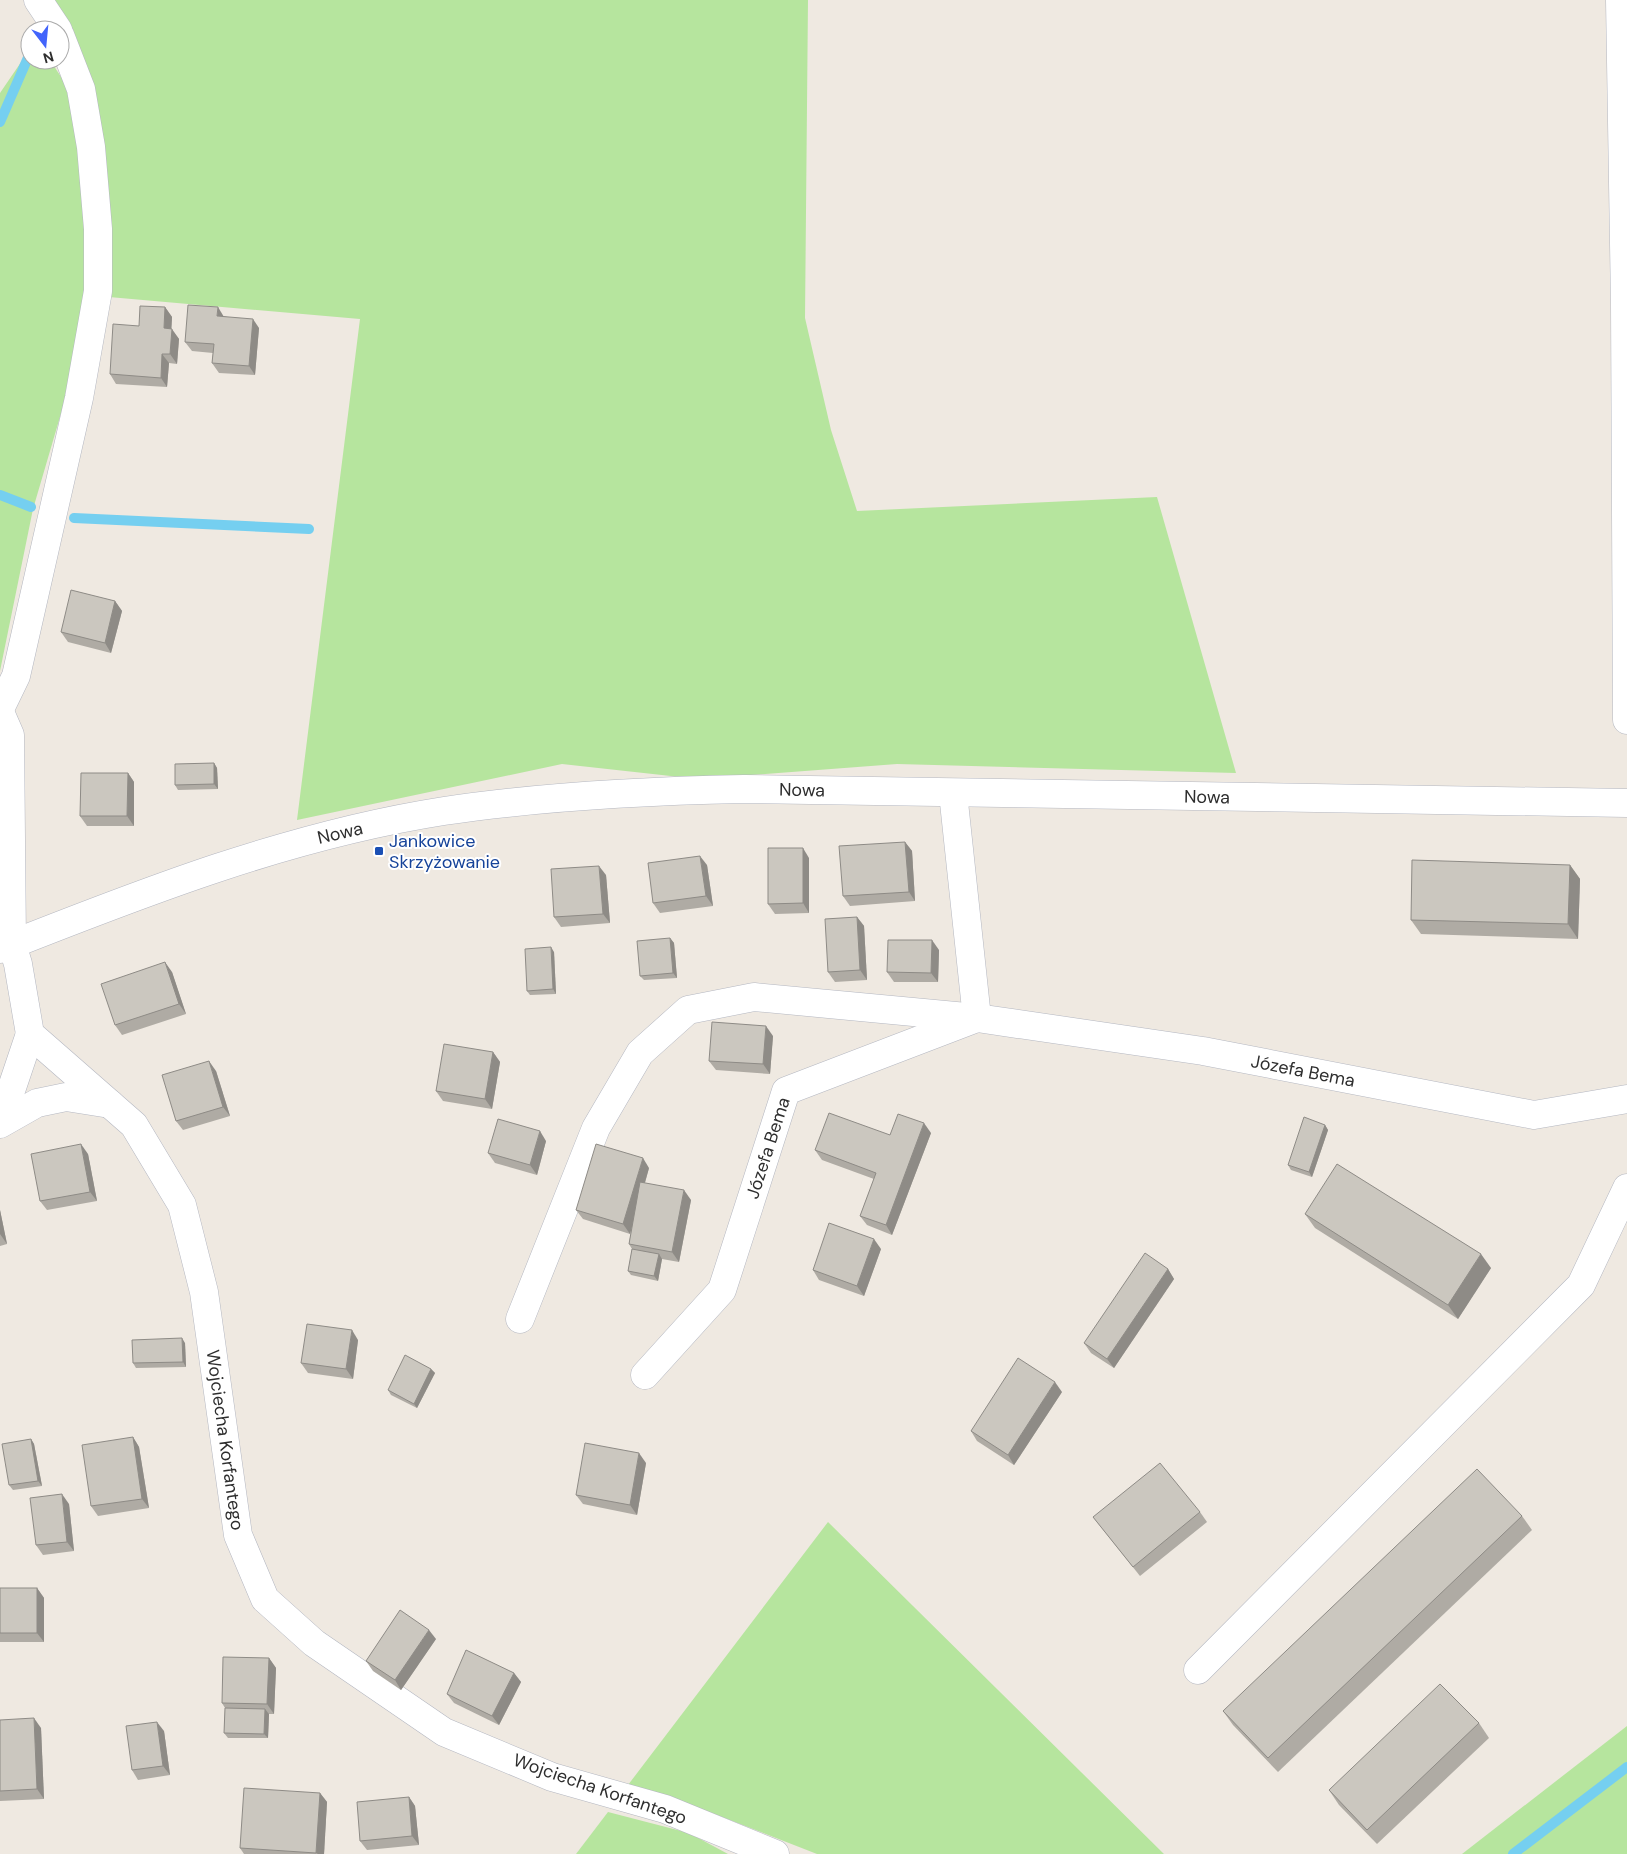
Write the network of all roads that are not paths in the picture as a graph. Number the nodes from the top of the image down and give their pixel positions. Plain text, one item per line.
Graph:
1 (38, 0) edge
2 (1620, 0) edge
3 (51, 20) edge
4 (70, 56) edge
5 (0, 710) edge
6 (1627, 720) edge
7 (953, 793) junction
8 (1627, 803) edge
9 (6, 947) edge
10 (977, 1018) junction
11 (30, 1034) junction
12 (1627, 1099) edge
13 (110, 1104) junction
14 (0, 1124) edge
15 (1627, 1188) edge
16 (520, 1319) dead end
17 (645, 1375) dead end
18 (1198, 1670) dead end
19 (775, 1854) edge

1 - 3 street
2 - 6 street
4 - 5 street
5 - 9 street
7 - 8 street, Nowa
7 - 9 street, Nowa
7 - 10 street
9 - 11 street
10 - 12 street, Józefa Bema
10 - 16 street, Józefa Bema
10 - 17 street, Józefa Bema
11 - 13 street, Wojciecha Korfantego
11 - 14 street
13 - 14 street
13 - 19 street, Wojciecha Korfantego
15 - 18 street

